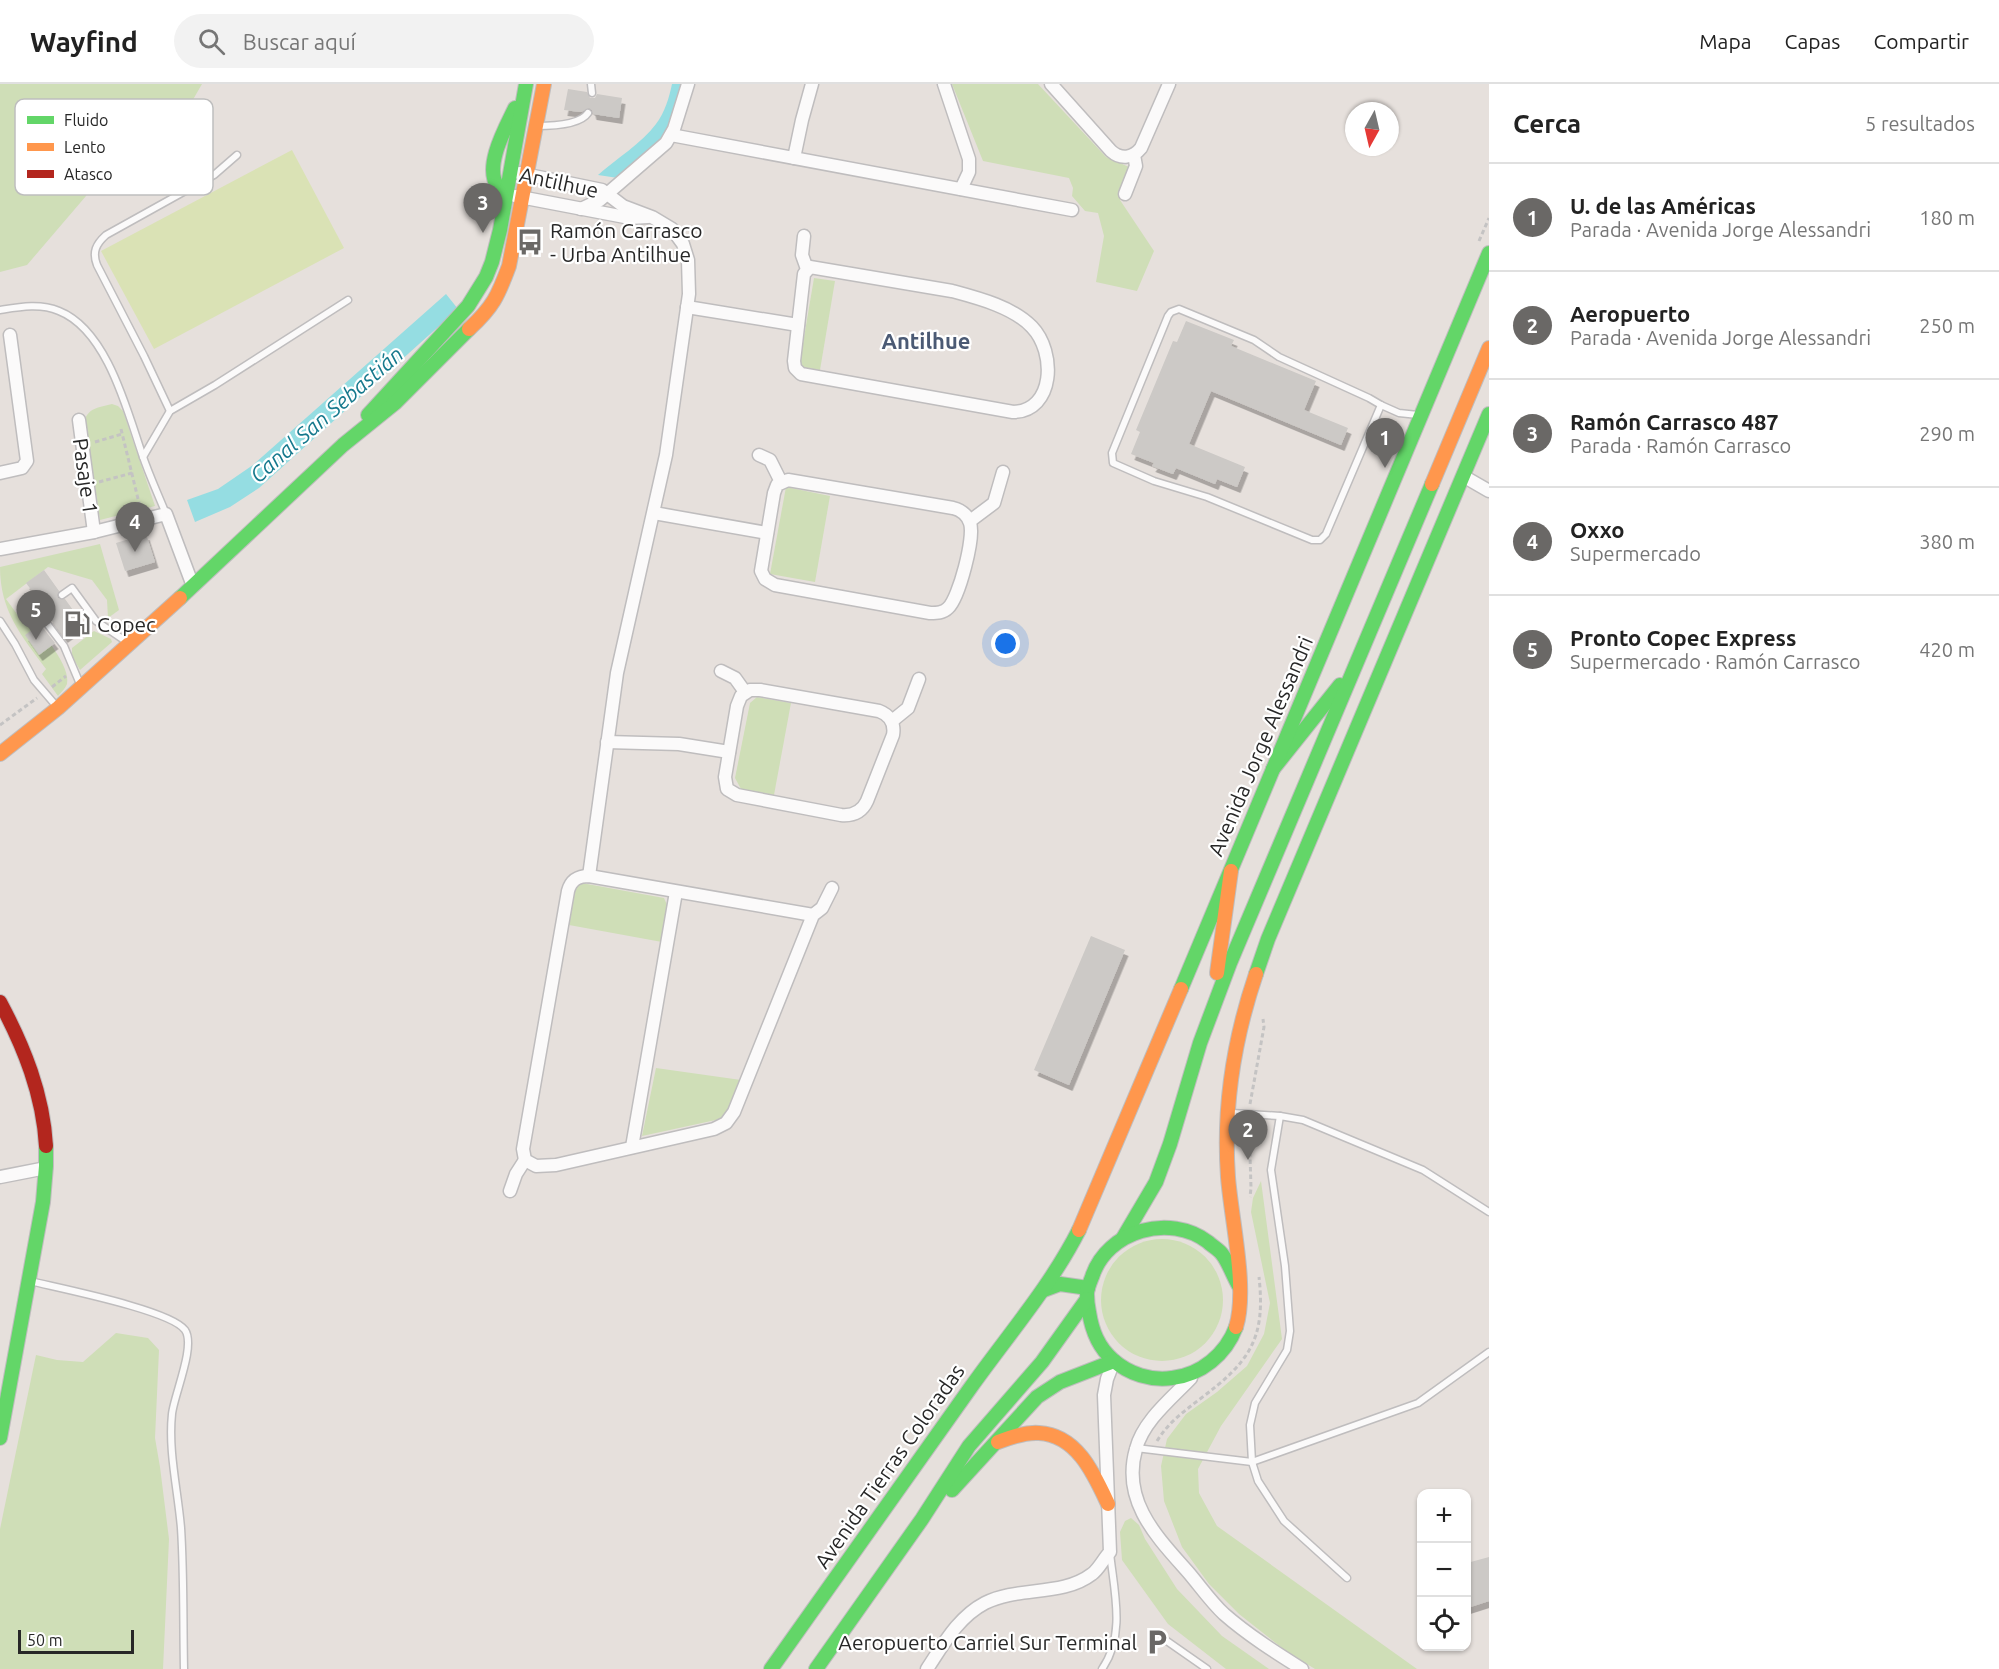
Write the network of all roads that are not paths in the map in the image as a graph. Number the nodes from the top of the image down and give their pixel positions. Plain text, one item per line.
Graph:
1 (544, 84) edge
2 (591, 84) edge
3 (688, 84) edge
4 (812, 84) edge
5 (945, 84) edge
6 (1051, 84) edge
7 (1169, 84) edge
8 (526, 87) edge
9 (592, 93) dead end
10 (588, 113) dead end
11 (536, 126) junction
12 (671, 135) junction
13 (237, 155) dead end
14 (1134, 155) junction
15 (794, 158) junction
16 (509, 171) junction
17 (213, 175) edge
18 (526, 175) junction
19 (961, 189) junction
20 (608, 193) junction
21 (505, 194) junction
22 (1125, 194) dead end
23 (177, 195) edge
24 (522, 197) junction
25 (581, 209) junction
26 (1072, 210) dead end
27 (604, 213) junction
28 (631, 213) junction
29 (804, 236) dead end
30 (1489, 253) edge
31 (807, 269) junction
32 (348, 300) dead end
33 (687, 307) junction
34 (0, 310) edge
35 (798, 325) junction
36 (10, 335) dead end
37 (1489, 348) edge
38 (1380, 405) junction
39 (170, 411) junction
40 (1489, 414) edge
41 (1422, 415) junction
42 (79, 420) dead end
43 (343, 445) junction
44 (759, 455) dead end
45 (143, 457) junction
46 (0, 472) edge
47 (1003, 472) dead end
48 (1463, 476) junction
49 (781, 482) junction
50 (1489, 491) edge
51 (654, 513) junction
52 (166, 514) junction
53 (970, 521) junction
54 (94, 532) junction
55 (767, 533) junction
56 (0, 549) edge
57 (193, 586) junction
58 (62, 596) dead end
59 (45, 608) dead end
60 (0, 621) edge
61 (130, 644) junction
62 (1356, 666) junction
63 (721, 671) dead end
64 (919, 679) dead end
65 (81, 688) junction
66 (746, 693) junction
67 (58, 708) junction
68 (892, 721) junction
69 (606, 742) junction
70 (729, 752) junction
71 (0, 754) edge
72 (1273, 769) junction
73 (1231, 871) junction
74 (589, 876) junction
75 (832, 888) dead end
76 (676, 892) junction
77 (813, 915) junction
78 (0, 1002) edge
79 (1211, 1010) junction
80 (1228, 1112) junction
81 (1280, 1116) junction
82 (632, 1147) junction
83 (525, 1160) junction
84 (46, 1168) junction
85 (0, 1177) edge
86 (510, 1191) dead end
87 (1489, 1212) edge
88 (1123, 1238) junction
89 (1067, 1253) joint
90 (28, 1280) junction
91 (1239, 1286) junction
92 (1044, 1290) junction
93 (1087, 1294) junction
94 (1489, 1352) edge
95 (1114, 1361) junction
96 (1197, 1372) junction
97 (0, 1438) edge
98 (994, 1444) junction
99 (1136, 1448) junction
100 (1252, 1462) junction
101 (1108, 1504) junction
102 (922, 1519) junction
103 (1110, 1552) junction
104 (1347, 1578) dead end
105 (1164, 1639) dead end
106 (184, 1669) edge
107 (771, 1669) edge
108 (816, 1669) edge
109 (927, 1669) edge
110 (1102, 1669) edge
111 (1207, 1669) edge
112 (1302, 1669) edge

1 - 11 main road
2 - 9 lane
3 - 12 street
4 - 15 street
5 - 19 street
6 - 14 street
7 - 14 street
8 - 16 main road
8 - 21 main road
10 - 11 lane
11 - 18 main road
12 - 15 street
12 - 20 street
13 - 17 lane
14 - 22 street
15 - 19 street
16 - 18 street, Antilhue
16 - 21 main road
18 - 20 street, Antilhue
18 - 24 main road
19 - 26 street
20 - 25 street, Antilhue
20 - 27 street, Antilhue
20 - 28 street, Antilhue
21 - 24 street, Antilhue
21 - 43 main road
23 - 39 lane
24 - 25 street, Antilhue
24 - 43 main road
25 - 27 street, Antilhue
27 - 28 street, Antilhue
28 - 33 street
29 - 31 street
30 - 41 main road, Avenida Jorge Alessandri
31 - 35 street
31 - 35 street
32 - 39 lane
33 - 35 street
33 - 51 street
34 - 45 lane
36 - 46 street
37 - 62 main road
38 - 38 lane
38 - 41 lane
39 - 45 lane
40 - 48 main road
41 - 72 main road, Avenida Jorge Alessandri
42 - 54 street, Pasaje 1
43 - 57 main road
44 - 49 street
45 - 52 lane
47 - 53 street
48 - 50 street
48 - 80 main road
49 - 53 street
49 - 55 street
51 - 55 street
51 - 69 street
52 - 54 street
52 - 57 street
53 - 55 street
54 - 56 street
57 - 61 main road
58 - 61 lane
59 - 65 lane
60 - 67 lane
61 - 65 main road
62 - 72 main road
62 - 79 main road
63 - 66 street
64 - 68 street
65 - 67 main road
66 - 68 street
66 - 70 street
67 - 71 main road
68 - 70 street
69 - 70 street
69 - 74 street
72 - 73 main road, Avenida Jorge Alessandri
73 - 79 main road
73 - 89 main road, Avenida Jorge Alessandri
74 - 76 street
74 - 83 street
75 - 77 street
76 - 77 street
76 - 82 street
77 - 82 street
78 - 84 main road
79 - 88 main road
80 - 81 lane
80 - 91 main road
81 - 87 lane
81 - 100 lane
82 - 83 street
83 - 86 street
84 - 85 street
84 - 90 main road
88 - 91 main road
88 - 93 main road
89 - 92 main road, Avenida Tierras Coloradas
90 - 97 main road
90 - 106 lane
91 - 96 main road
92 - 93 main road
92 - 107 main road, Avenida Tierras Coloradas
93 - 95 main road
93 - 102 main road
94 - 100 lane
95 - 96 main road
95 - 98 main road
95 - 101 street
96 - 99 street
98 - 101 main road
98 - 102 main road
99 - 100 lane
99 - 112 street
100 - 104 lane
101 - 103 street
102 - 108 main road
103 - 109 street
103 - 110 lane
105 - 111 lane

